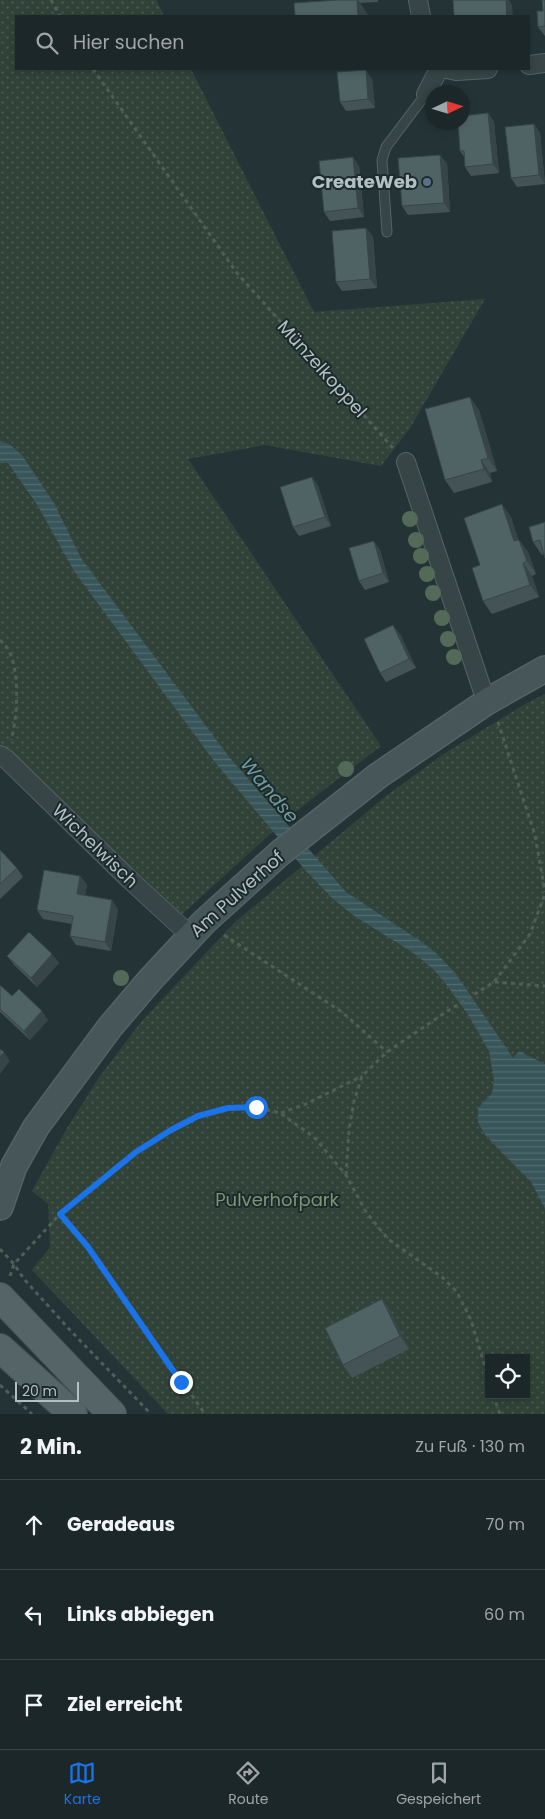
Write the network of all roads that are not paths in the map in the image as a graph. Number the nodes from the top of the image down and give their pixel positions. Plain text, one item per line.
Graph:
1 (418, 0) edge
2 (421, 15) edge
3 (545, 64) edge
4 (530, 65) edge
5 (438, 70) edge
6 (452, 70) edge
7 (472, 70) edge
8 (431, 85) edge
9 (425, 95) edge
10 (387, 232) dead end
11 (406, 462) road end
12 (545, 669) edge
13 (488, 701) junction
14 (3, 757) edge
15 (198, 929) junction
16 (7, 1171) edge
17 (0, 1207) edge
18 (3, 1289) edge
19 (0, 1348) edge
20 (73, 1414) edge
21 (112, 1414) edge

1 - 2 street
3 - 4 street
5 - 8 street
6 - 7 street
9 - 10 lane
11 - 13 street
12 - 13 street, Am Pulverhof
13 - 15 street, Am Pulverhof
14 - 15 street, Wichelwisch
15 - 16 street, Am Pulverhof
16 - 17 street, Am Pulverhof
18 - 21 main road
19 - 20 main road

